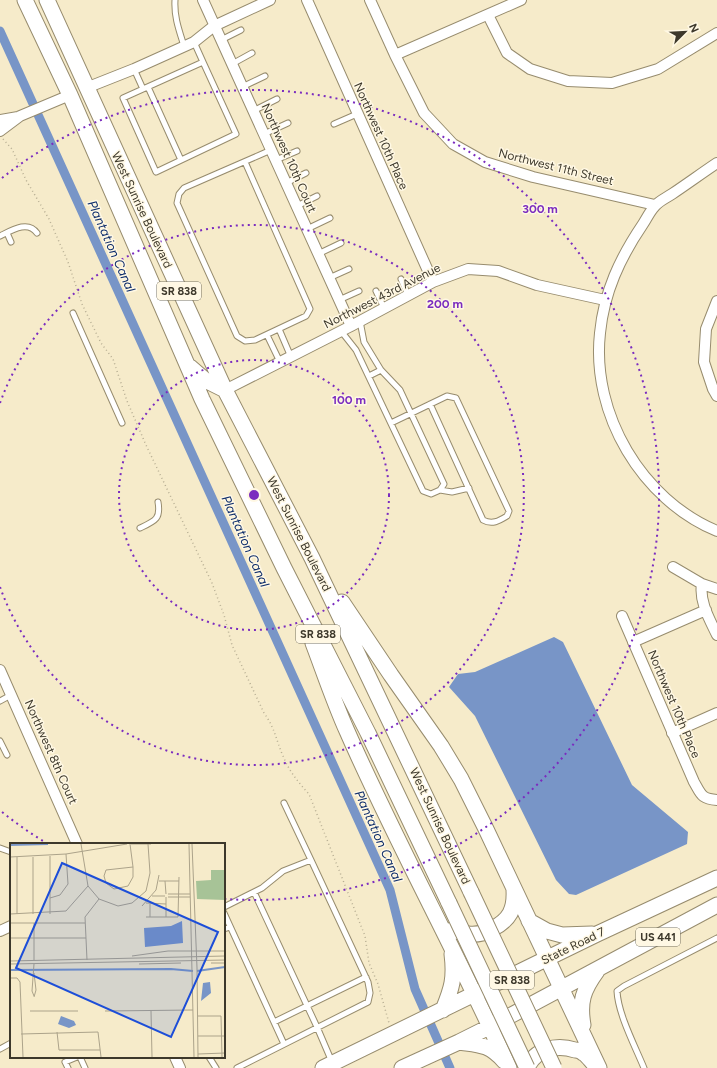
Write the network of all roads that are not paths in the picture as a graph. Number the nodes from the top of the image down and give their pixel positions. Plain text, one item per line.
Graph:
1 (25, 0) edge
2 (47, 0) edge
3 (175, 0) edge
4 (203, 0) edge
5 (270, 0) edge
6 (307, 0) edge
7 (370, 0) edge
8 (521, 0) edge
9 (488, 15) junction
10 (214, 26) junction
11 (241, 30) dead end
12 (717, 33) edge
13 (221, 40) junction
14 (189, 44) junction
15 (252, 53) dead end
16 (395, 55) junction
17 (203, 62) junction
18 (232, 64) junction
19 (134, 69) junction
20 (58, 71) junction
21 (265, 76) dead end
22 (242, 86) junction
23 (86, 88) junction
24 (146, 88) junction
25 (70, 95) junction
26 (277, 99) dead end
27 (94, 105) junction
28 (253, 111) junction
29 (357, 114) junction
30 (20, 116) junction
31 (0, 120) edge
32 (288, 123) dead end
33 (334, 124) dead end
34 (264, 134) junction
35 (1, 135) edge
36 (271, 150) junction
37 (296, 151) dead end
38 (181, 160) junction
39 (276, 160) junction
40 (245, 162) junction
41 (717, 163) edge
42 (306, 173) dead end
43 (286, 183) junction
44 (317, 196) dead end
45 (655, 205) junction
46 (296, 206) junction
47 (330, 218) dead end
48 (307, 229) junction
49 (7, 232) junction
50 (37, 233) dead end
51 (0, 236) edge
52 (11, 242) dead end
53 (341, 243) dead end
54 (318, 254) junction
55 (349, 269) dead end
56 (329, 278) junction
57 (401, 279) dead end
58 (433, 282) junction
59 (376, 290) dead end
60 (359, 291) dead end
61 (408, 295) junction
62 (339, 300) junction
63 (605, 300) junction
64 (717, 301) edge
65 (384, 308) junction
66 (73, 313) dead end
67 (355, 324) junction
68 (279, 329) junction
69 (341, 331) junction
70 (268, 335) junction
71 (291, 357) junction
72 (280, 362) junction
73 (188, 365) junction
74 (381, 370) junction
75 (369, 376) junction
76 (225, 390) junction
77 (717, 396) edge
78 (430, 404) junction
79 (411, 413) junction
80 (122, 422) dead end
81 (391, 423) junction
82 (469, 488) junction
83 (440, 490) junction
84 (158, 502) dead end
85 (140, 528) dead end
86 (717, 531) edge
87 (312, 558) junction
88 (673, 567) dead end
89 (284, 568) junction
90 (702, 584) junction
91 (717, 588) edge
92 (706, 610) junction
93 (622, 616) dead end
94 (717, 635) edge
95 (633, 642) junction
96 (0, 670) edge
97 (11, 695) junction
98 (0, 701) edge
99 (717, 713) edge
100 (672, 733) junction
101 (0, 741) edge
102 (7, 755) dead end
103 (712, 799) edge
104 (284, 803) dead end
105 (77, 843) edge
106 (0, 848) edge
107 (10, 852) edge
108 (311, 860) junction
109 (717, 878) edge
110 (514, 890) junction
111 (254, 892) junction
112 (225, 906) edge
113 (717, 906) edge
114 (435, 914) junction
115 (225, 916) edge
116 (529, 921) junction
117 (10, 926) edge
118 (230, 927) junction
119 (225, 930) edge
120 (0, 931) edge
121 (597, 934) junction
122 (717, 938) edge
123 (450, 946) junction
124 (547, 959) junction
125 (599, 969) junction
126 (366, 977) junction
127 (562, 989) junction
128 (475, 993) junction
129 (307, 1005) junction
130 (443, 1010) junction
131 (274, 1022) junction
132 (491, 1026) junction
133 (317, 1027) junction
134 (584, 1035) junction
135 (459, 1042) junction
136 (10, 1044) edge
137 (284, 1044) junction
138 (0, 1049) edge
139 (75, 1058) edge
140 (79, 1058) edge
141 (175, 1058) edge
142 (210, 1058) edge
143 (408, 1065) edge
144 (327, 1066) edge
145 (509, 1067) edge
146 (68, 1068) edge
147 (85, 1068) edge
148 (180, 1068) edge
149 (216, 1068) edge
150 (237, 1068) edge
151 (527, 1068) edge
152 (554, 1068) edge
153 (598, 1068) edge
154 (644, 1068) edge

1 - 20 main road, West Sunrise Boulevard / SR 838
2 - 23 main road, West Sunrise Boulevard / SR 838
3 - 14 lane
4 - 10 street, Northwest 10th Court
5 - 10 street
6 - 29 street, Northwest 10th Place
7 - 16 street, Northwest 11th Street
8 - 9 street
9 - 12 street
9 - 16 street
10 - 13 street, Northwest 10th Court
10 - 14 street
11 - 13 lane
13 - 18 street, Northwest 10th Court
14 - 17 lane
14 - 19 street
15 - 18 lane
16 - 45 street, Northwest 11th Street
17 - 24 lane
17 - 38 lane
18 - 22 street, Northwest 10th Court
19 - 23 street
19 - 24 lane
20 - 23 main road
20 - 25 main road, West Sunrise Boulevard / SR 838
21 - 22 lane
22 - 28 street, Northwest 10th Court
23 - 27 main road, West Sunrise Boulevard / SR 838
24 - 38 lane
24 - 38 lane
25 - 27 main road
25 - 30 street
25 - 73 main road, West Sunrise Boulevard / SR 838
26 - 28 lane
27 - 76 main road, West Sunrise Boulevard / SR 838
28 - 34 street, Northwest 10th Court
29 - 33 lane
29 - 58 street, Northwest 10th Place
30 - 31 street
30 - 35 street
32 - 34 lane
34 - 36 street, Northwest 10th Court
36 - 39 street, Northwest 10th Court
36 - 40 lane
37 - 39 lane
39 - 43 street, Northwest 10th Court
40 - 68 lane
40 - 70 lane
41 - 45 street
42 - 43 lane
43 - 46 street, Northwest 10th Court
44 - 46 lane
45 - 63 street
46 - 48 street, Northwest 10th Court
47 - 48 lane
48 - 54 street, Northwest 10th Court
49 - 50 lane
49 - 51 lane
49 - 52 lane
53 - 54 lane
54 - 56 street, Northwest 10th Court
55 - 56 lane
56 - 62 street, Northwest 10th Court
57 - 61 lane
58 - 61 street, Northwest 43rd Avenue
58 - 63 street, Northwest 43rd Avenue
59 - 65 lane
60 - 62 lane
61 - 65 street, Northwest 43rd Avenue
62 - 67 street, Northwest 10th Court
63 - 86 street
64 - 77 street
65 - 67 street, Northwest 43rd Avenue
66 - 80 lane
67 - 69 street, Northwest 43rd Avenue
67 - 74 lane
68 - 70 lane
68 - 71 lane
69 - 71 street, Northwest 43rd Avenue
69 - 75 lane
70 - 72 lane
71 - 72 street, Northwest 43rd Avenue
72 - 76 street, Northwest 43rd Avenue
73 - 76 main road
73 - 89 main road, West Sunrise Boulevard / SR 838
74 - 75 lane
74 - 79 lane
75 - 81 lane
76 - 87 main road, West Sunrise Boulevard / SR 838
78 - 79 lane
78 - 82 lane
78 - 82 lane
79 - 81 lane
79 - 83 lane
81 - 83 lane
82 - 83 lane
84 - 85 lane
87 - 110 main road
87 - 152 main road, West Sunrise Boulevard / SR 838, bridge
88 - 90 street
89 - 114 main road
89 - 151 main road, West Sunrise Boulevard / SR 838, bridge
90 - 91 street
90 - 92 street
92 - 94 street
92 - 95 street
93 - 95 street, Northwest 10th Place
95 - 100 street, Northwest 10th Place
96 - 97 street, Northwest 8th Court
97 - 98 lane
97 - 105 street, Northwest 8th Court
99 - 100 street
100 - 103 street, Northwest 10th Place
101 - 102 lane
104 - 108 lane
106 - 107 lane
108 - 111 lane
108 - 126 lane
109 - 121 main road, State Road 7 / US 441
110 - 114 main road
110 - 116 main road
111 - 112 lane
111 - 129 lane
113 - 125 main road, US 441
114 - 123 main road
115 - 118 lane
116 - 121 main road
116 - 124 main road
117 - 120 street
118 - 119 lane
118 - 131 lane
121 - 124 main road, State Road 7 / US 441
122 - 154 lane
123 - 128 main road
123 - 130 main road
124 - 127 main road
124 - 128 main road, State Road 7 / US 441
125 - 127 main road, US 441
125 - 134 main road
126 - 129 lane
126 - 133 lane
127 - 132 main road, US 441
127 - 134 main road
128 - 130 main road, State Road 7 / US 441
128 - 132 main road
129 - 131 lane
129 - 133 lane
130 - 144 main road, State Road 7 / US 441
131 - 137 lane
132 - 135 main road, US 441
132 - 145 main road
133 - 137 lane
133 - 144 lane
134 - 153 main road
135 - 143 main road, US 441
135 - 145 main road
136 - 138 lane
137 - 150 lane
139 - 146 lane
140 - 147 lane
141 - 148 street
142 - 149 lane
151 - 153 main road

